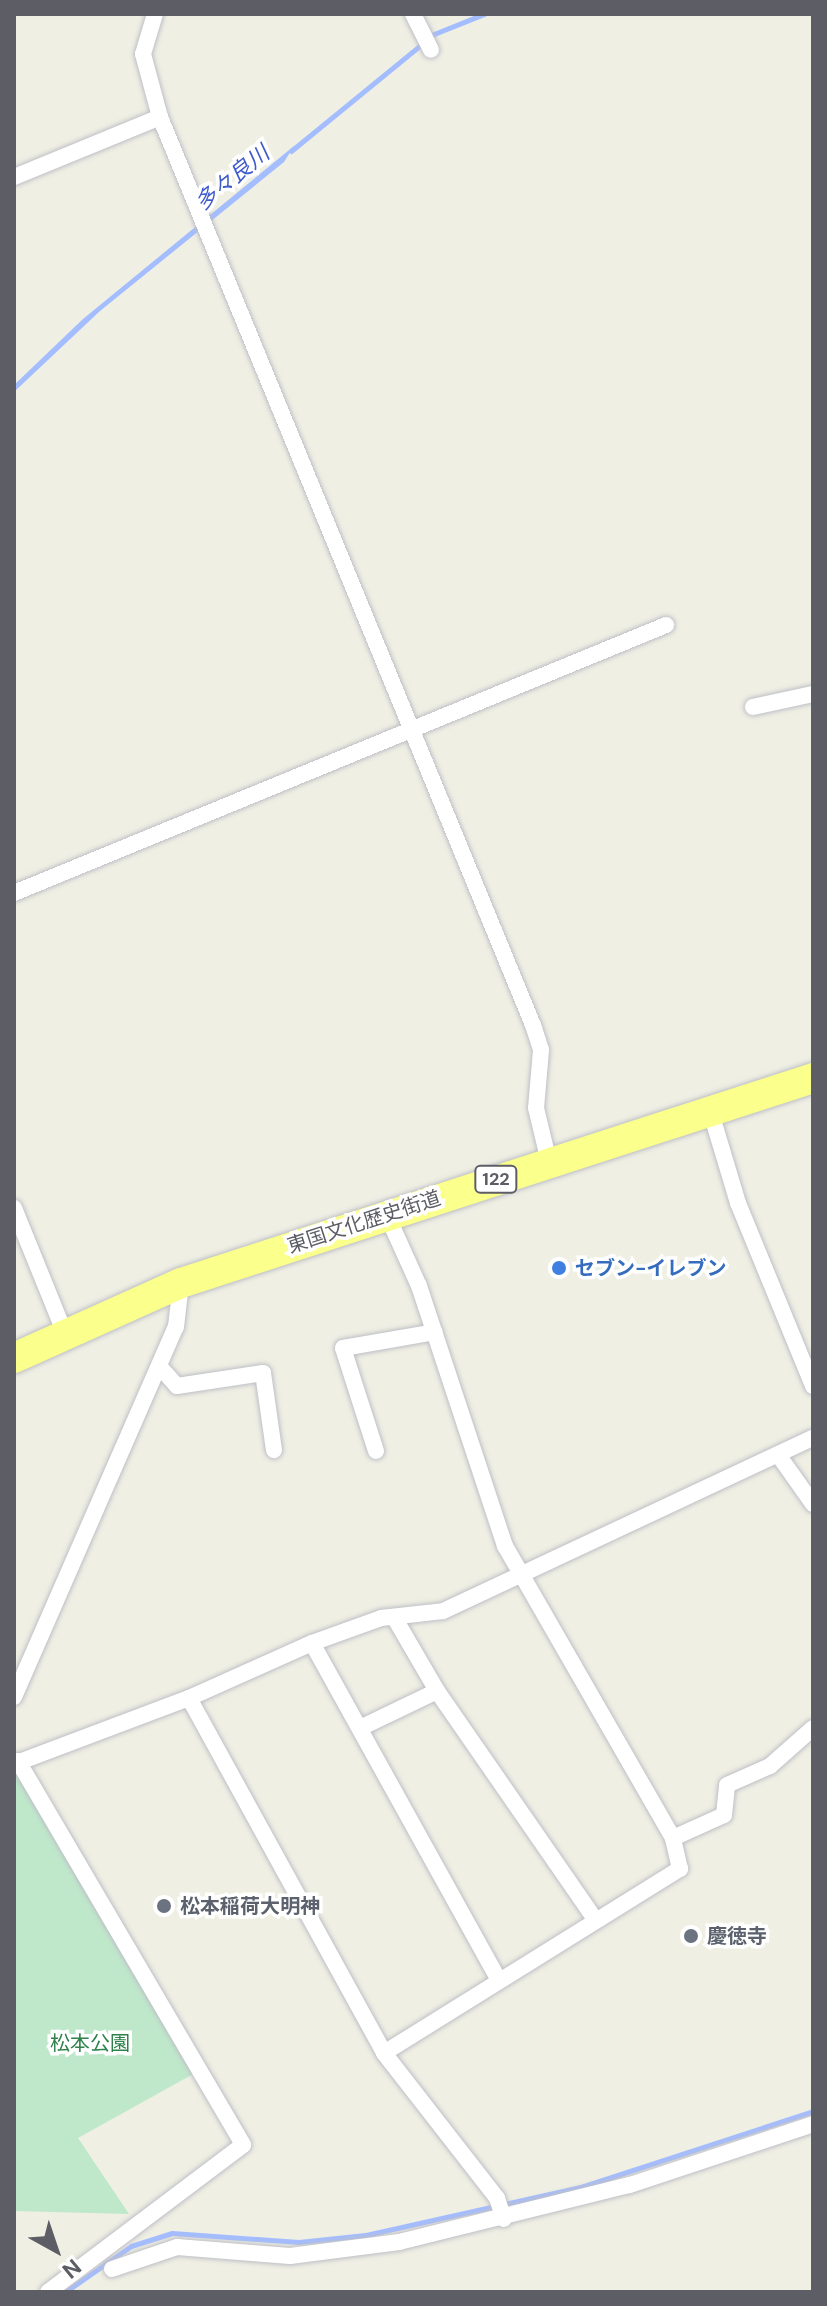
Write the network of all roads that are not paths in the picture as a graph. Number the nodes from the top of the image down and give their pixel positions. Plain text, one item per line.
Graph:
1 (155, 14) edge
2 (413, 14) edge
3 (431, 50) dead end
4 (160, 117) junction
5 (14, 177) edge
6 (666, 625) dead end
7 (813, 694) edge
8 (753, 707) dead end
9 (412, 731) junction
10 (14, 893) edge
11 (813, 1078) edge
12 (711, 1113) junction
13 (549, 1162) junction
14 (14, 1208) edge
15 (387, 1215) junction
16 (181, 1283) junction
17 (64, 1331) junction
18 (435, 1332) junction
19 (14, 1358) edge
20 (159, 1366) junction
21 (813, 1386) edge
22 (813, 1438) edge
23 (274, 1450) dead end
24 (376, 1451) dead end
25 (779, 1456) junction
26 (813, 1504) edge
27 (521, 1572) junction
28 (394, 1617) junction
29 (312, 1643) junction
30 (437, 1691) junction
31 (14, 1697) edge
32 (189, 1698) junction
33 (360, 1728) junction
34 (813, 1728) edge
35 (16, 1762) edge
36 (673, 1838) junction
37 (594, 1918) junction
38 (498, 1979) junction
39 (384, 2053) junction
40 (813, 2124) edge
41 (504, 2219) junction
42 (112, 2269) dead end
43 (48, 2292) edge

1 - 4 street
2 - 3 street
4 - 5 street
4 - 9 street
6 - 9 street
7 - 8 street
9 - 10 street
9 - 13 street
11 - 12 highway, 東国文化歴史街道 / 122
12 - 13 highway, 東国文化歴史街道 / 122
12 - 21 street
13 - 15 highway, 東国文化歴史街道 / 122
14 - 17 street
15 - 16 highway, 東国文化歴史街道 / 122
15 - 18 street
16 - 17 highway, 東国文化歴史街道 / 122
16 - 20 street
17 - 19 highway, 東国文化歴史街道 / 122
18 - 24 street
18 - 27 street
20 - 23 street
20 - 31 street
22 - 25 street
25 - 26 street
25 - 27 street
27 - 28 street
27 - 36 street
28 - 29 street
28 - 30 street
29 - 32 street
29 - 33 street
30 - 33 street
30 - 37 street
32 - 35 street
32 - 39 street
33 - 38 street
34 - 36 street
35 - 43 street
36 - 37 street
37 - 38 street
38 - 39 street
39 - 41 street
40 - 41 street
41 - 42 street

